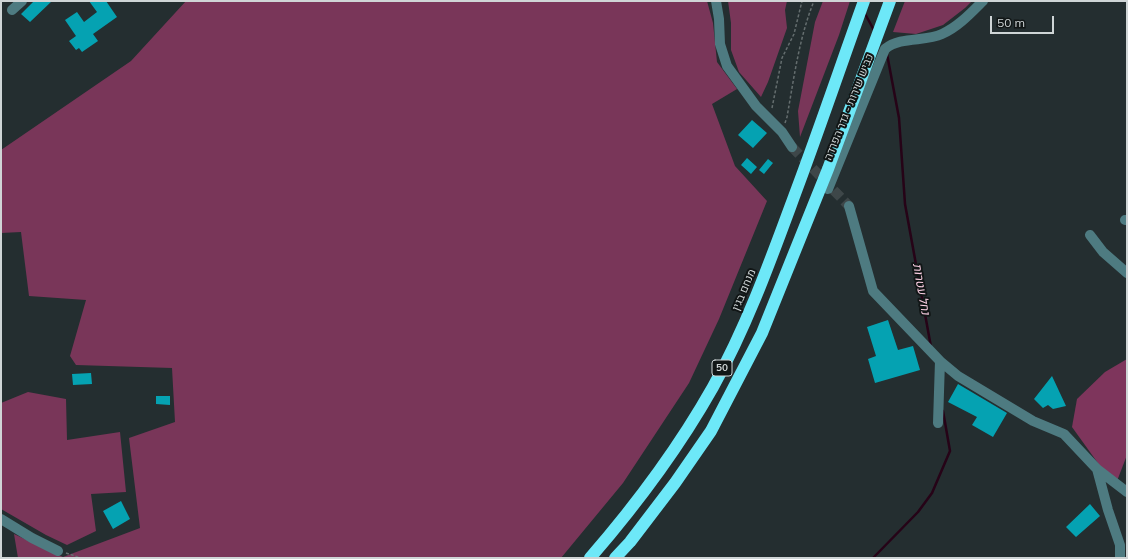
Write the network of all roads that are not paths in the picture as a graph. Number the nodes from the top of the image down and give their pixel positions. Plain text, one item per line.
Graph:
1 (22, 1) edge
2 (716, 1) edge
3 (864, 1) edge
4 (890, 1) edge
5 (983, 1) edge
6 (12, 10) dead end
7 (792, 147) tunnel mouth
8 (828, 188) dead end
9 (849, 206) tunnel mouth
10 (1090, 235) dead end
11 (1127, 273) edge
12 (940, 361) junction
13 (938, 423) dead end
14 (1097, 469) junction
15 (1127, 492) edge
16 (1, 519) edge
17 (1127, 535) edge
18 (1120, 545) junction
19 (58, 551) road end
20 (590, 558) edge
21 (615, 558) edge
22 (1120, 558) edge

1 - 6 street
2 - 7 street
3 - 20 highway, מנחם בגין / 50
4 - 21 highway, 50
5 - 8 street, כביש שירות - גדר הפרדה
9 - 12 street
10 - 11 street
12 - 13 street
12 - 14 street
14 - 15 street
14 - 18 street
16 - 19 street
17 - 18 street
18 - 22 street

